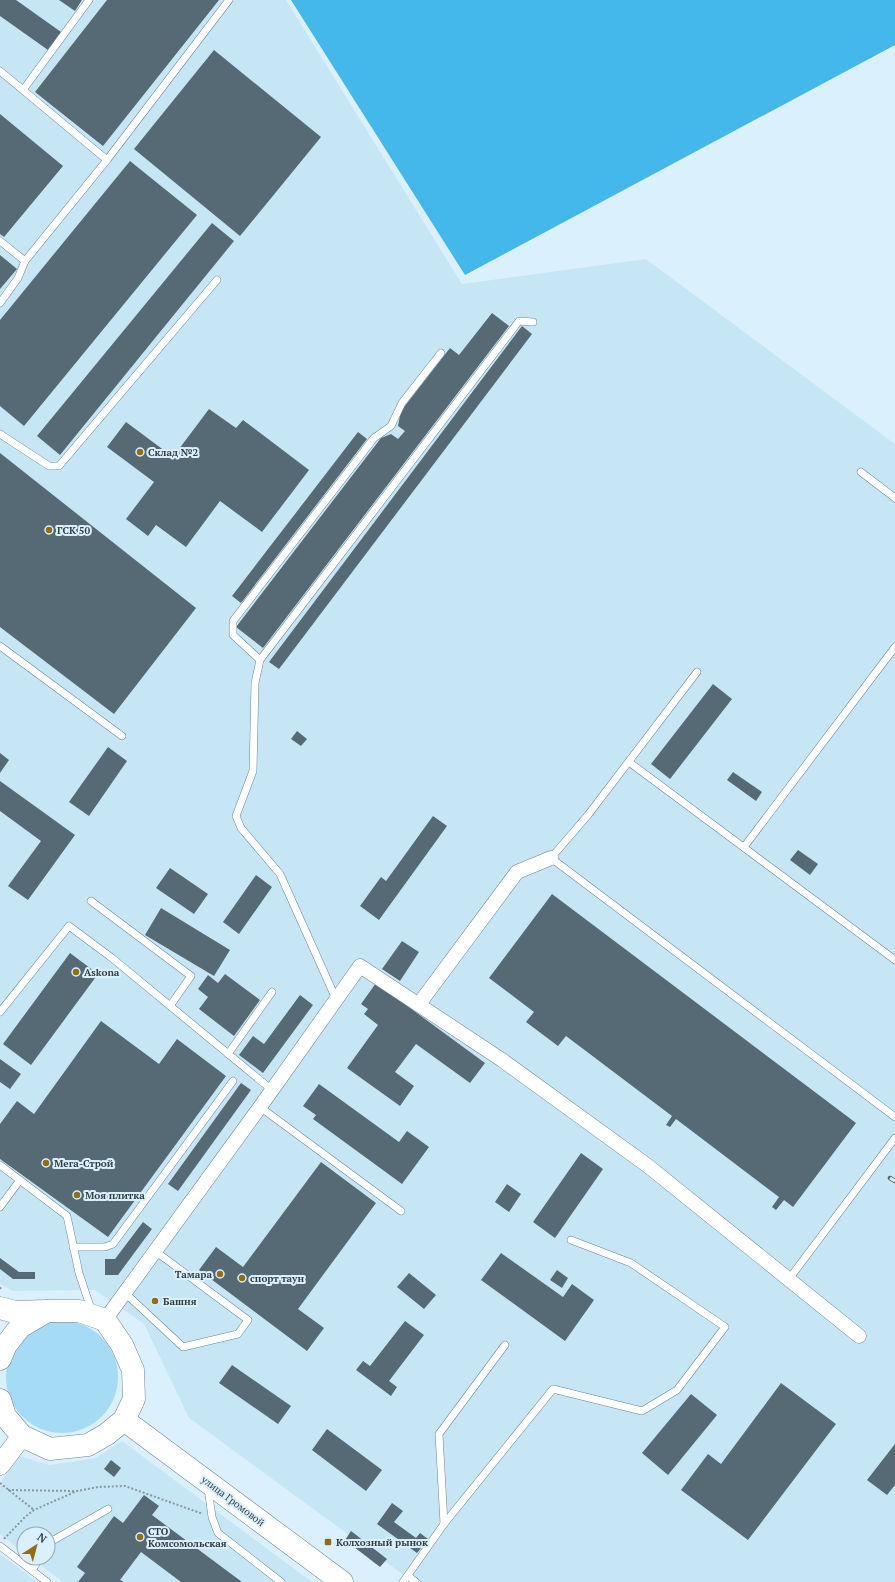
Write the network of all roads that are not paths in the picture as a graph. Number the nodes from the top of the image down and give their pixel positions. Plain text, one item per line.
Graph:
1 (89, 0) edge
2 (229, 0) edge
3 (0, 71) edge
4 (23, 90) junction
5 (108, 160) junction
6 (0, 241) edge
7 (25, 261) junction
8 (217, 280) dead end
9 (0, 303) edge
10 (533, 322) dead end
11 (441, 353) dead end
12 (0, 434) edge
13 (861, 472) dead end
14 (895, 498) edge
15 (0, 646) edge
16 (895, 647) edge
17 (260, 660) junction
18 (697, 672) dead end
19 (122, 736) dead end
20 (629, 762) junction
21 (744, 846) junction
22 (551, 858) junction
23 (91, 901) dead end
24 (895, 960) edge
25 (272, 992) dead end
26 (336, 999) junction
27 (419, 1004) junction
28 (170, 1006) junction
29 (0, 1012) edge
30 (228, 1054) junction
31 (233, 1081) dead end
32 (272, 1090) junction
33 (260, 1107) junction
34 (895, 1117) edge
35 (895, 1138) edge
36 (0, 1165) edge
37 (20, 1180) junction
38 (0, 1208) edge
39 (401, 1211) dead end
40 (571, 1240) dead end
41 (73, 1247) junction
42 (155, 1251) junction
43 (789, 1280) junction
44 (125, 1292) junction
45 (0, 1308) edge
46 (47, 1311) junction
47 (99, 1318) junction
48 (859, 1336) dead end
49 (505, 1345) dead end
50 (0, 1359) edge
51 (0, 1400) edge
52 (124, 1420) junction
53 (22, 1436) junction
54 (0, 1465) edge
55 (207, 1481) junction
56 (108, 1509) dead end
57 (444, 1524) junction
58 (56, 1540) edge
59 (0, 1546) edge
60 (35, 1566) edge
61 (32, 1570) junction
62 (405, 1579) edge
63 (47, 1582) edge
64 (281, 1582) edge
65 (342, 1582) edge
66 (416, 1582) edge

1 - 4 lane
2 - 5 lane
3 - 4 lane
4 - 5 lane
5 - 7 lane
6 - 7 lane
7 - 9 lane
8 - 12 lane
10 - 17 lane
11 - 17 lane
13 - 14 lane
15 - 19 lane
16 - 21 lane
17 - 26 lane
18 - 20 lane
20 - 21 lane
20 - 22 lane
21 - 24 lane
22 - 27 street
22 - 34 lane
23 - 28 lane
25 - 30 lane
26 - 27 street
26 - 32 street
27 - 43 street
28 - 29 lane
28 - 30 lane
30 - 32 lane
31 - 41 lane
32 - 33 street
33 - 39 lane
33 - 42 street
35 - 43 lane
36 - 37 lane
37 - 38 lane
37 - 41 lane
40 - 57 lane
41 - 47 lane
42 - 44 street
42 - 44 lane
43 - 48 street
44 - 47 street
45 - 46 main road
46 - 47 main road
46 - 50 main road
47 - 52 main road
49 - 57 lane
51 - 53 main road
52 - 53 main road
52 - 55 main road, улица Громовой
53 - 54 main road
55 - 64 lane
55 - 65 main road, улица Громовой
56 - 58 lane
57 - 62 lane
59 - 61 lane
60 - 61 lane
61 - 63 lane
62 - 66 lane

